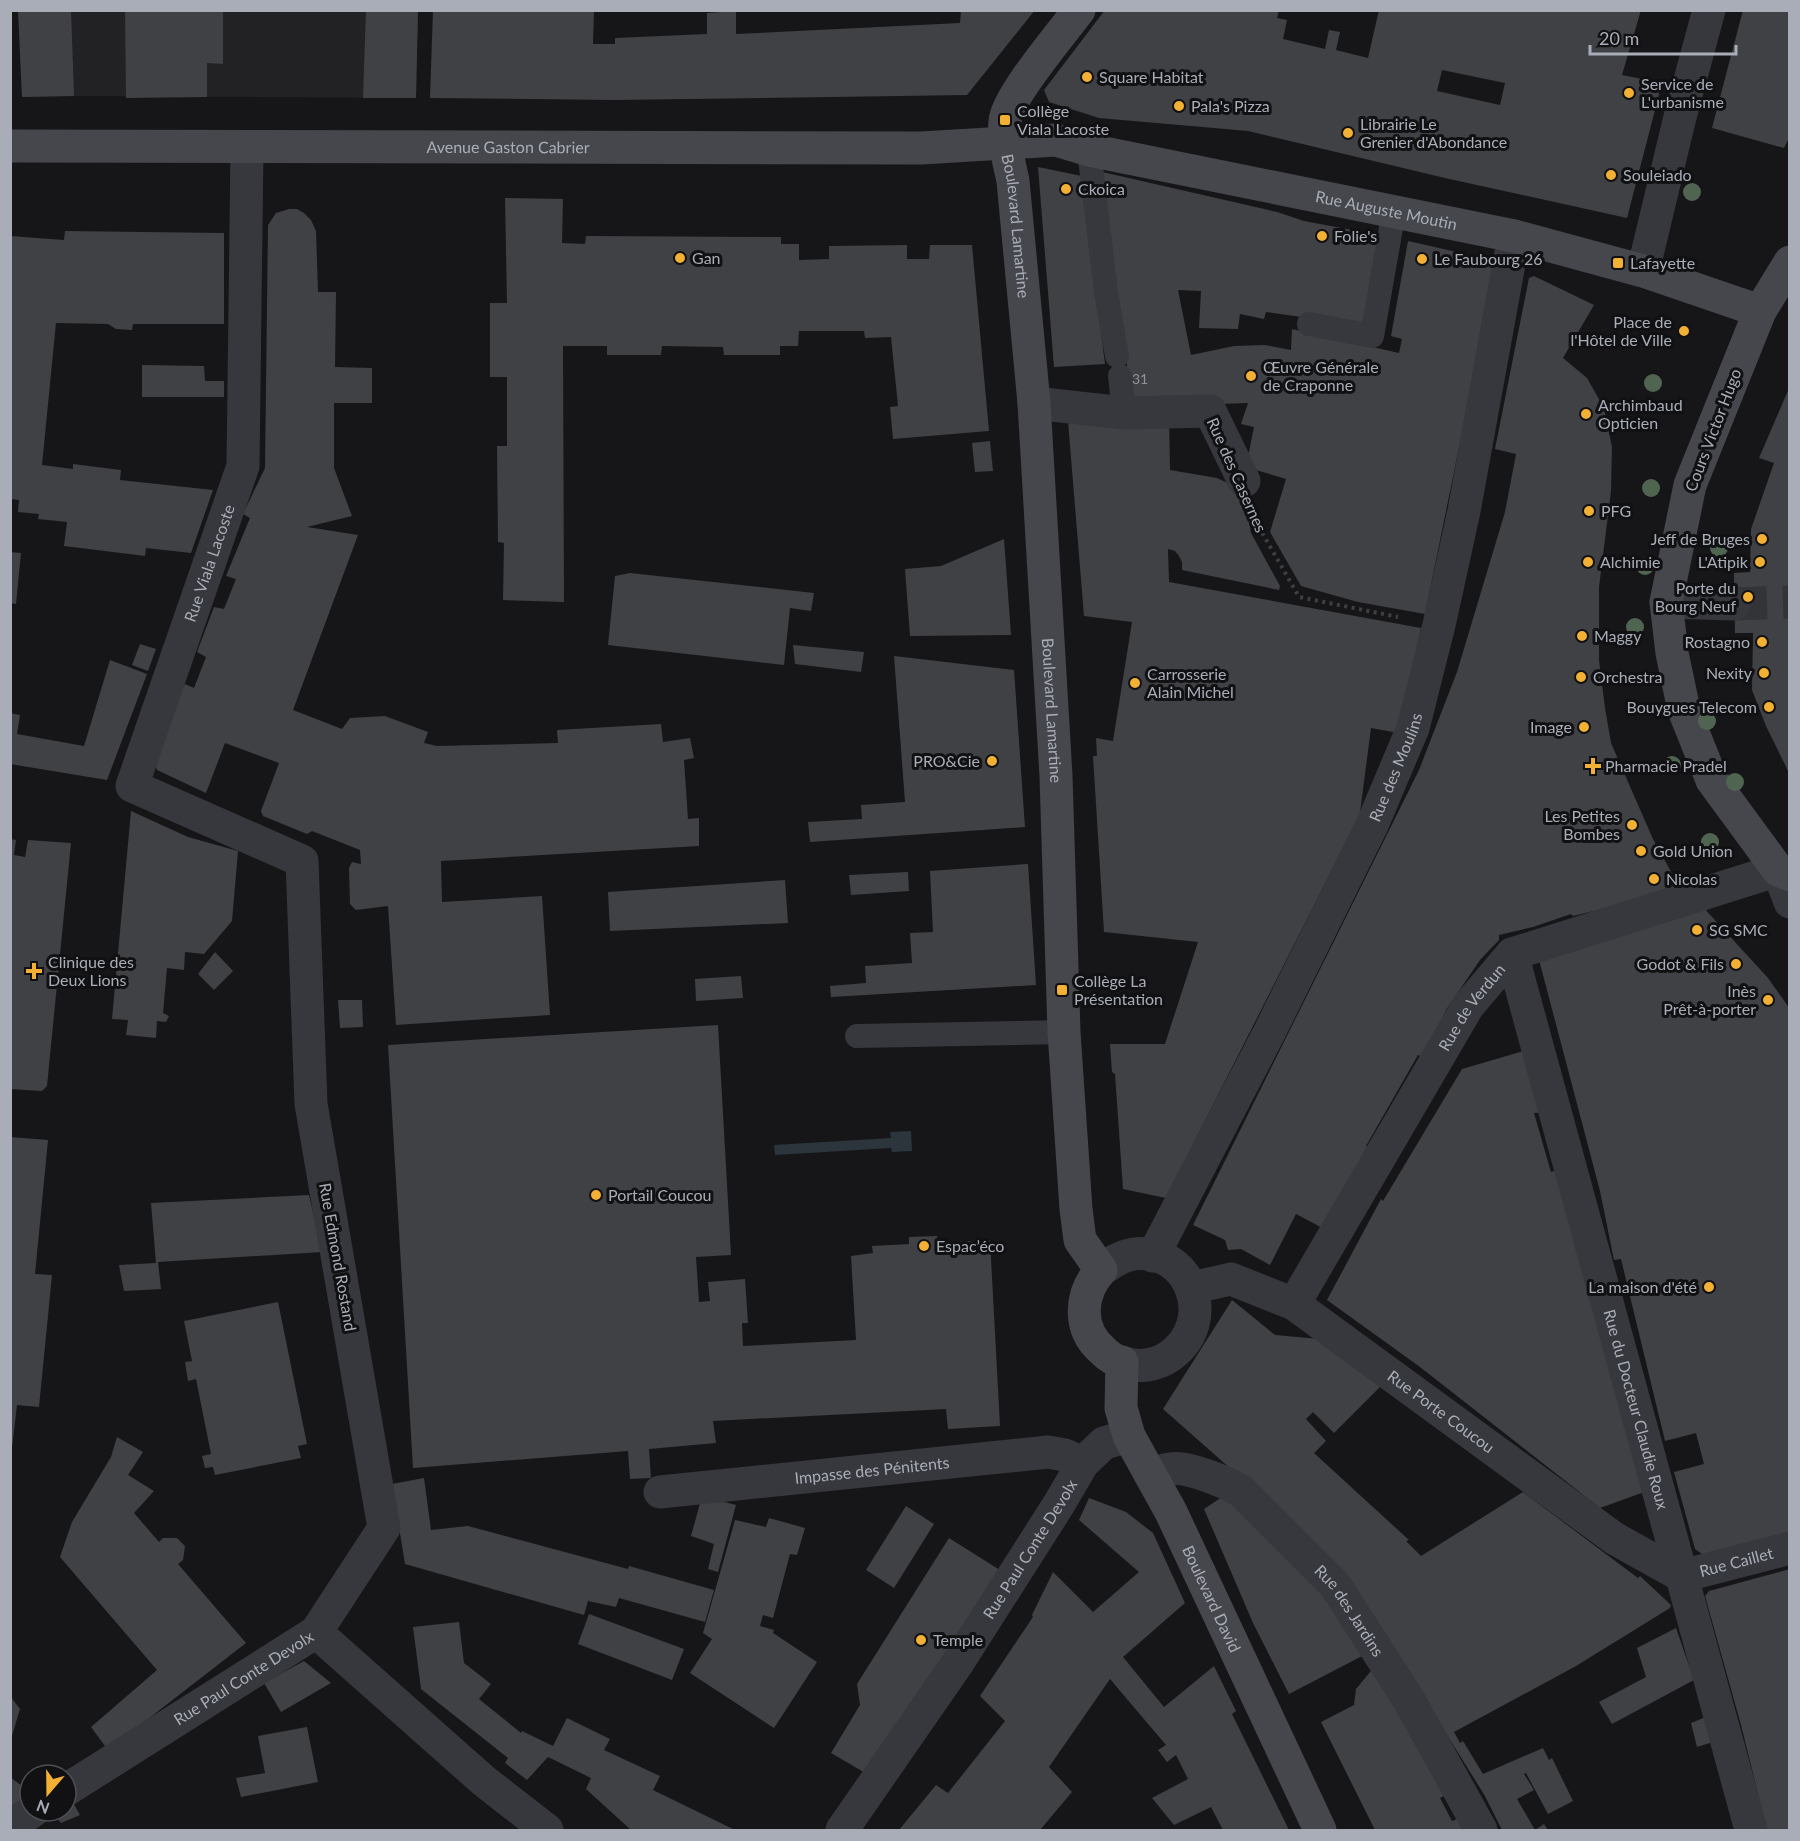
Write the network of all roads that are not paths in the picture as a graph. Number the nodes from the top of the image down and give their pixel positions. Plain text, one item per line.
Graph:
1 (1079, 10) edge
2 (1709, 10) edge
3 (1006, 145) junction
4 (10, 146) edge
5 (247, 148) junction
6 (1089, 150) junction
7 (1394, 211) junction
8 (1514, 236) junction
9 (1790, 262) edge
10 (1643, 271) junction
11 (1760, 311) junction
12 (1309, 324) dead end
13 (1034, 403) junction
14 (1124, 413) junction
15 (1244, 481) road end
16 (1666, 602) junction
17 (1734, 604) tunnel mouth
18 (302, 861) joint
19 (1784, 872) edge
20 (1790, 902) edge
21 (1512, 954) junction
22 (1064, 1032) junction
23 (857, 1036) dead end
24 (1154, 1256) junction
25 (1101, 1270) junction
26 (1191, 1288) junction
27 (1294, 1304) junction
28 (1122, 1362) junction
29 (1129, 1436) junction
30 (1083, 1462) junction
31 (1150, 1474) junction
32 (660, 1491) dead end
33 (1790, 1548) edge
34 (1682, 1576) junction
35 (316, 1632) junction
36 (78, 1782) edge
37 (547, 1830) edge
38 (842, 1830) edge
39 (1320, 1830) edge
40 (1481, 1830) edge
41 (1751, 1830) edge

1 - 3 street, Boulevard Lamartine
2 - 10 street
3 - 5 street, Avenue Gaston Cabrier
3 - 6 street, Rue Auguste Moutin
3 - 13 street, Boulevard Lamartine
4 - 5 street, Avenue Gaston Cabrier
5 - 18 street, Rue Viala Lacoste
6 - 7 street, Rue Auguste Moutin
6 - 14 lane
7 - 8 street, Rue Auguste Moutin
7 - 12 lane
8 - 10 street, Rue Auguste Moutin
8 - 24 street, Rue des Moulins
9 - 11 street, Cours Victor Hugo
10 - 11 street, Rue Auguste Moutin
11 - 16 street, Cours Victor Hugo
13 - 14 street, Rue des Casernes
13 - 22 street, Boulevard Lamartine
14 - 15 street, Rue des Casernes
16 - 17 street
16 - 19 street, Cours Victor Hugo
18 - 35 street, Rue Edmond Rostand
19 - 20 street
19 - 21 street, Rue de Verdun
21 - 27 street, Rue de Verdun
21 - 34 street, Rue du Docteur Claudie Roux
22 - 23 lane
22 - 25 street, Boulevard Lamartine
24 - 25 street
24 - 26 street
25 - 28 street
26 - 27 street, Rue Porte Coucou
26 - 28 street
27 - 34 street, Rue Porte Coucou
28 - 29 street, Boulevard David
29 - 30 street, Rue Paul Conte Devolx
29 - 31 street, Boulevard David
30 - 32 street, Impasse des Pénitents
30 - 38 street, Rue Paul Conte Devolx
31 - 39 street, Boulevard David
31 - 40 street, Rue des Jardins
33 - 34 street, Rue Caillet
34 - 41 street, Rue du Docteur Claudie Roux
35 - 36 street, Rue Paul Conte Devolx
35 - 37 street, Rue Paul Conte Devolx

